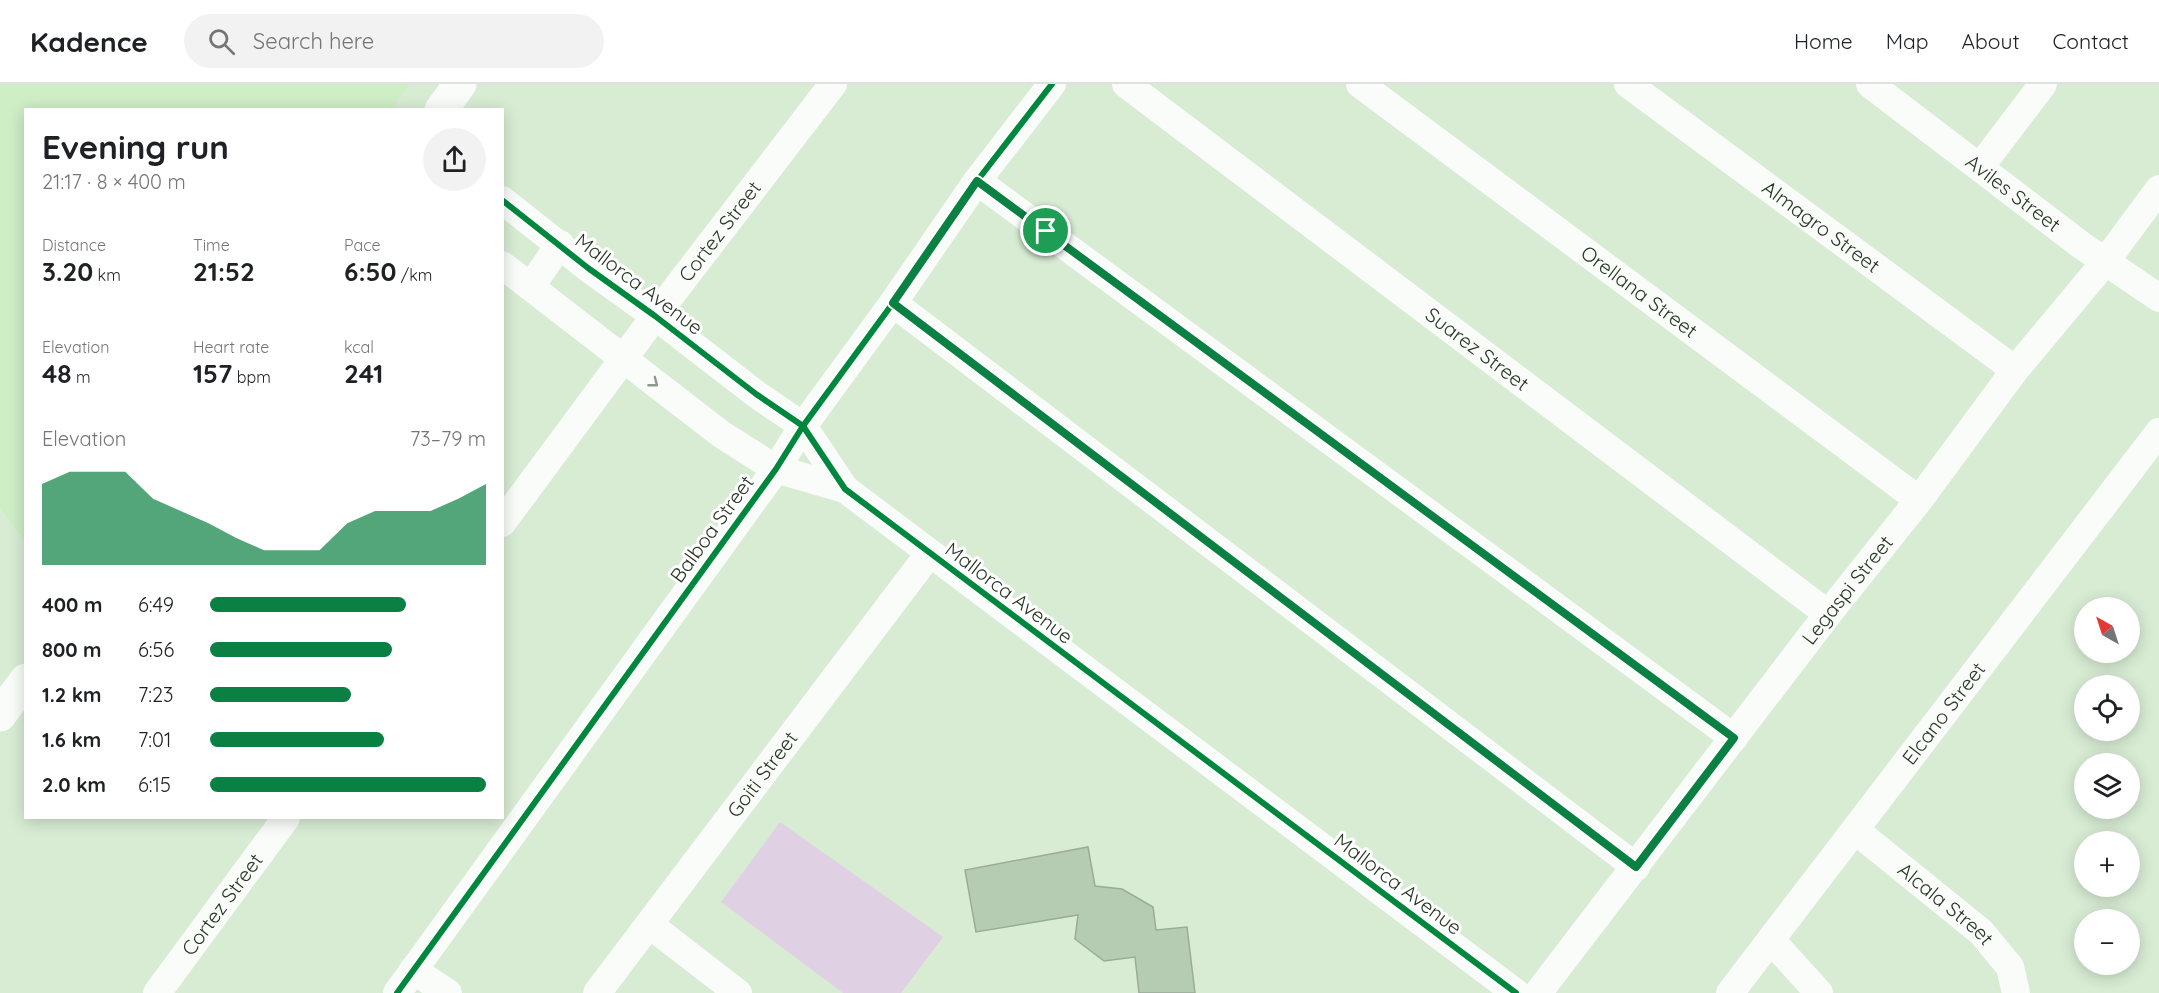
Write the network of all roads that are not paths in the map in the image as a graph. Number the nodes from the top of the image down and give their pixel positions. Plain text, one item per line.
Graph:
1 (460, 84) edge
2 (833, 84) edge
3 (1052, 84) edge
4 (1126, 84) edge
5 (1360, 84) edge
6 (1628, 84) edge
7 (1870, 84) edge
8 (2043, 84) edge
9 (442, 108) edge
10 (1980, 167) junction
11 (977, 181) junction
12 (2159, 189) edge
13 (504, 202) edge
14 (560, 244) junction
15 (2105, 262) junction
16 (504, 266) edge
17 (531, 286) junction
18 (2159, 298) edge
19 (893, 303) junction
20 (655, 316) junction
21 (624, 359) junction
22 (2015, 370) junction
23 (803, 426) junction
24 (2159, 432) edge
25 (776, 469) junction
26 (844, 489) junction
27 (1919, 500) junction
28 (504, 520) edge
29 (929, 554) junction
30 (1828, 614) junction
31 (24, 683) edge
32 (0, 715) edge
33 (1734, 738) junction
34 (285, 819) edge
35 (1855, 830) junction
36 (1636, 867) junction
37 (650, 925) junction
38 (1771, 940) junction
39 (405, 982) edge
40 (157, 993) edge
41 (448, 993) edge
42 (597, 993) edge
43 (738, 993) edge
44 (1516, 993) edge
45 (1538, 993) edge
46 (1730, 993) edge
47 (1819, 993) edge
48 (2016, 993) edge

1 - 9 main road
2 - 20 street, Cortez Street
3 - 11 street, Balboa Street
4 - 30 street, Suarez Street
5 - 27 street, Orellana Street
6 - 22 street, Almagro Street
7 - 10 street, Aviles Street
8 - 10 street
10 - 15 street, Aviles Street
11 - 19 street, Balboa Street
11 - 33 street
12 - 15 street, Legaspi Street
13 - 14 street, Mallorca Avenue
14 - 17 street
14 - 20 street, Mallorca Avenue
15 - 18 street, Aviles Street
15 - 22 street, Legaspi Street
16 - 17 street, Mallorca Avenue
17 - 21 street, Mallorca Avenue
19 - 23 street, Balboa Street
19 - 36 street
20 - 21 street, Cortez Street
20 - 23 street, Mallorca Avenue
21 -> 25 street, Mallorca Avenue
21 - 28 street, Cortez Street
22 - 27 street, Legaspi Street
23 - 25 street, Balboa Street
23 - 26 street, Mallorca Avenue
24 - 35 street, Elcano Street
25 - 26 street, Mallorca Avenue
25 - 39 street, Balboa Street
26 - 29 street, Mallorca Avenue
27 - 30 street, Legaspi Street
29 - 37 street, Goiti Street
29 - 44 street, Mallorca Avenue
30 - 33 street, Legaspi Street
31 - 32 main road
33 - 36 street, Legaspi Street
34 - 40 street, Cortez Street
35 - 38 street, Elcano Street
35 - 48 street, Alcala Street
36 - 45 street, Legaspi Street
37 - 42 street, Goiti Street
37 - 43 street
38 - 46 street, Elcano Street
38 - 47 street
39 - 41 street

